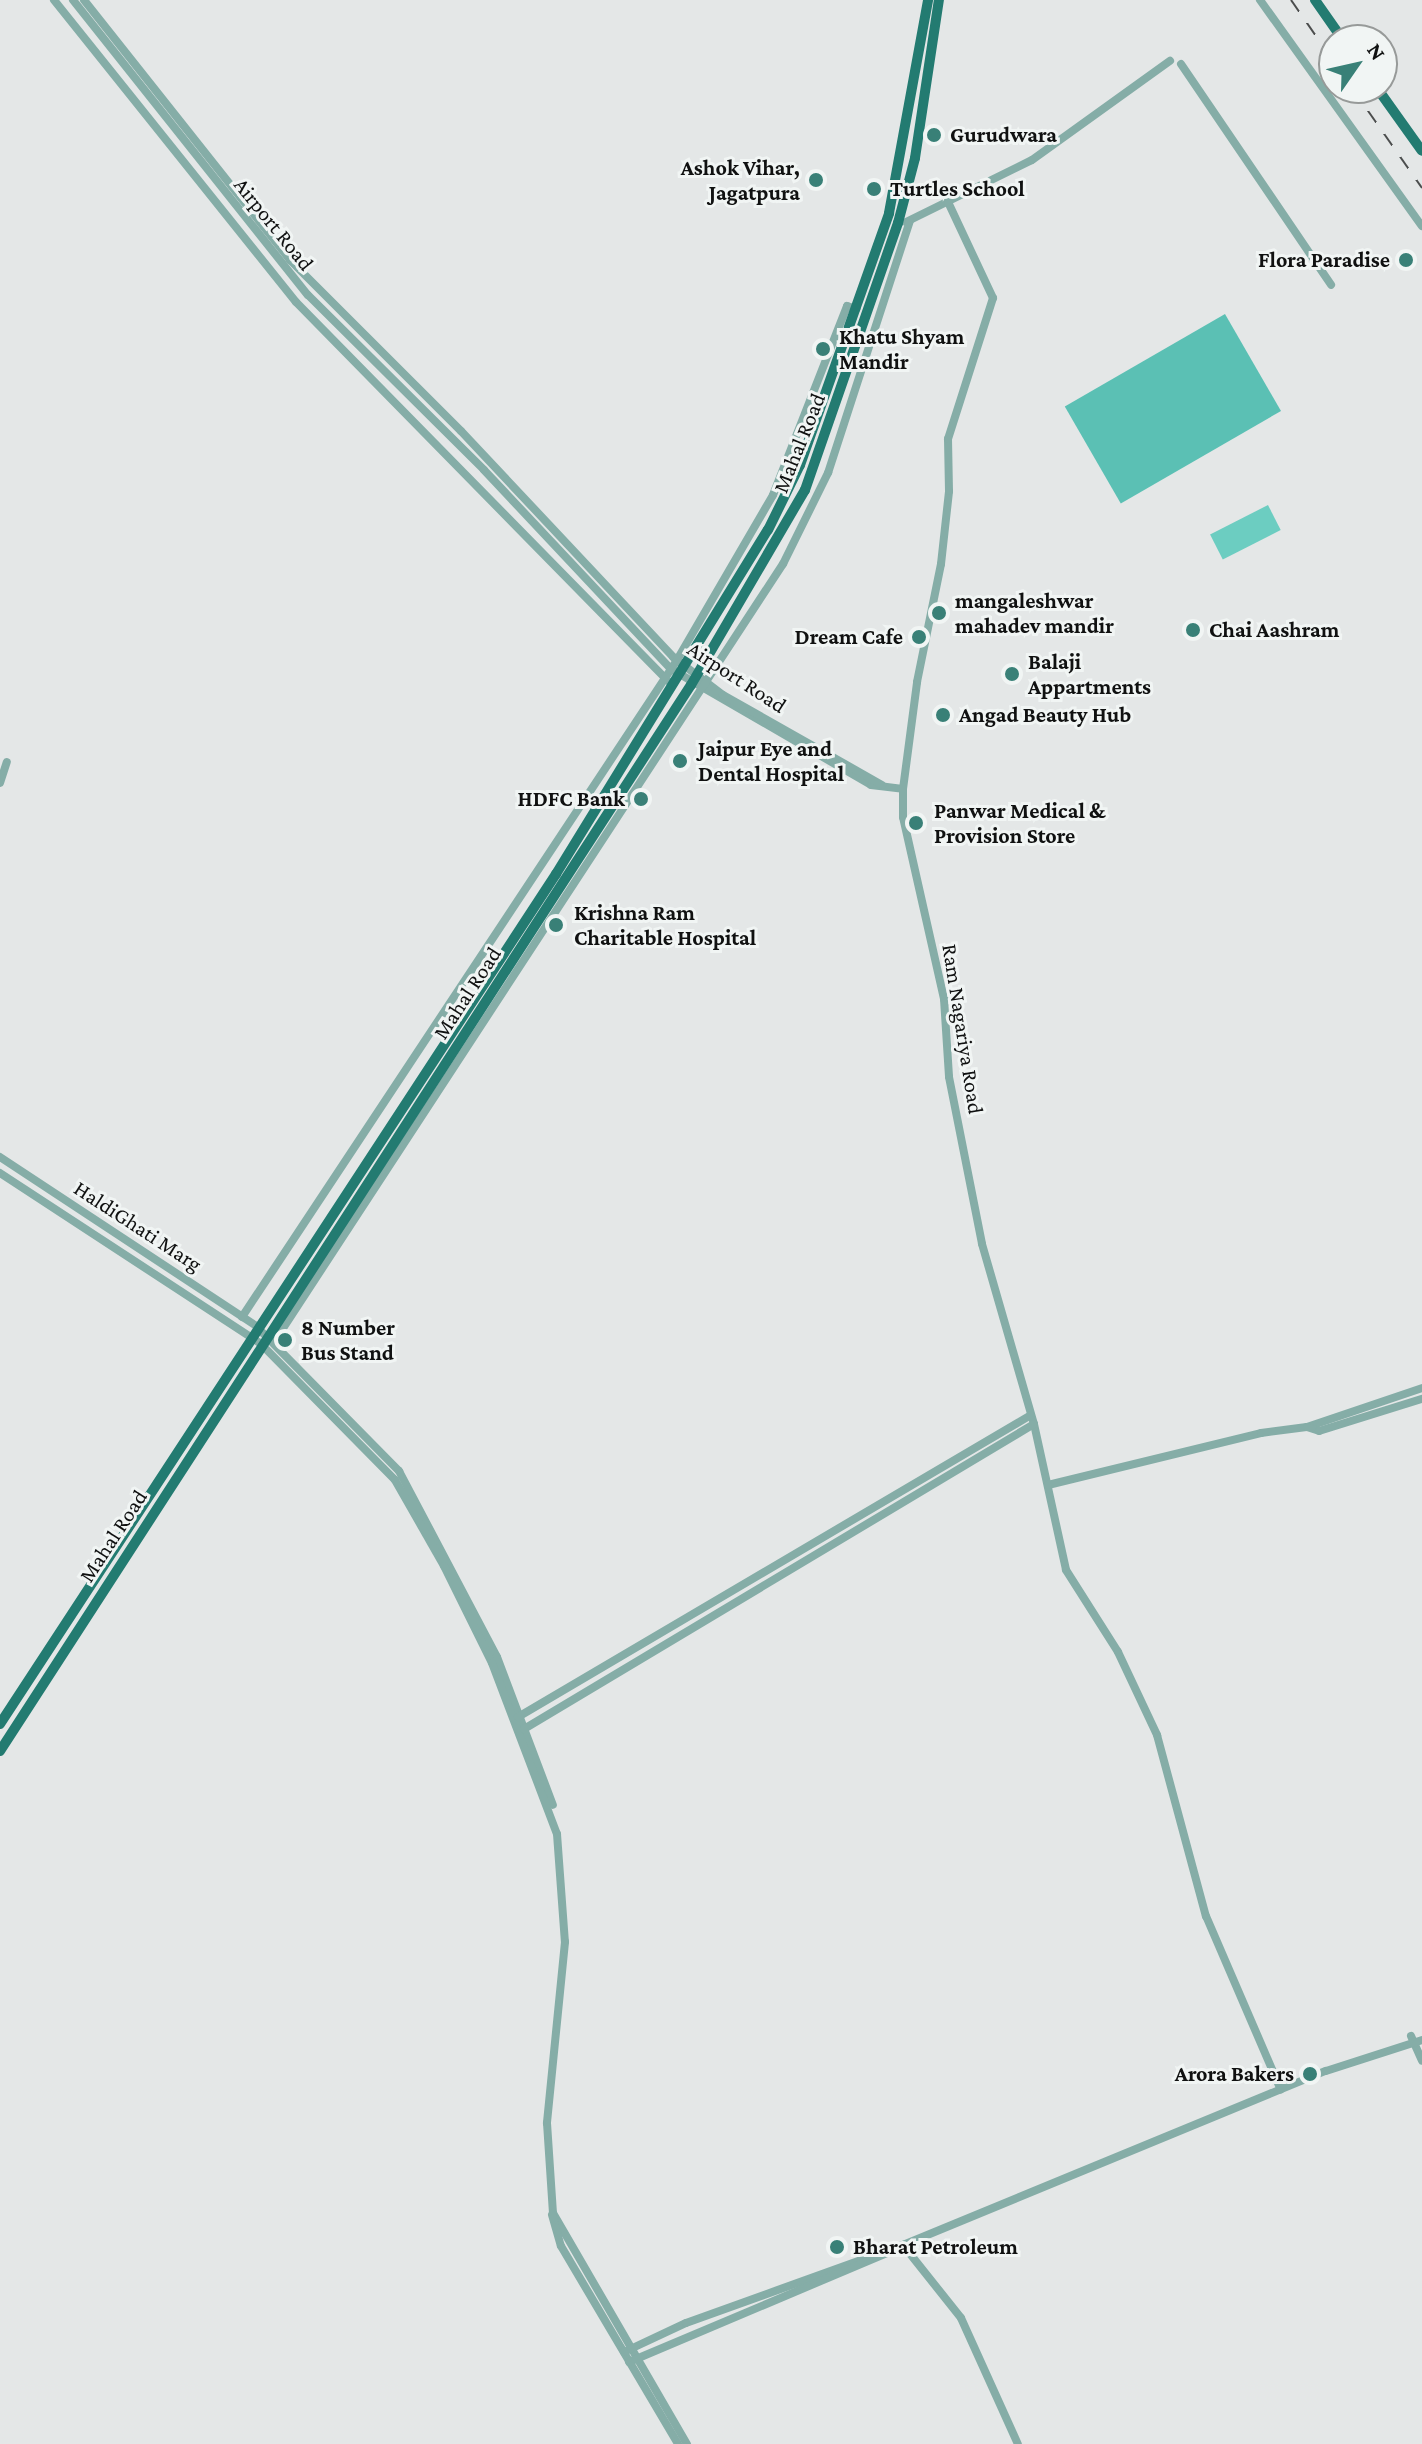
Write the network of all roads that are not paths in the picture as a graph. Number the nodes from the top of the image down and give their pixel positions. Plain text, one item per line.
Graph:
1 (54, 0) edge
2 (73, 0) edge
3 (84, 0) edge
4 (928, 0) edge
5 (939, 0) edge
6 (1260, 0) edge
7 (1315, 0) edge
8 (1332, 24) edge
9 (1170, 61) dead end
10 (1181, 64) dead end
11 (1388, 104) edge
12 (1422, 151) edge
13 (947, 200) junction
14 (904, 222) junction
15 (1422, 226) edge
16 (1331, 285) dead end
17 (857, 309) junction
18 (683, 647) junction
19 (694, 657) junction
20 (677, 660) junction
21 (671, 669) junction
22 (684, 677) junction
23 (664, 678) junction
24 (699, 686) junction
25 (0, 768) edge
26 (605, 769) junction
27 (616, 778) junction
28 (0, 783) edge
29 (903, 789) junction
30 (544, 863) junction
31 (556, 874) junction
32 (487, 948) junction
33 (499, 960) junction
34 (0, 1157) edge
35 (0, 1173) edge
36 (242, 1317) junction
37 (253, 1330) junction
38 (267, 1340) junction
39 (1422, 1388) edge
40 (1422, 1399) edge
41 (1032, 1420) junction
42 (1307, 1427) junction
43 (1048, 1485) junction
44 (560, 1693) junction
45 (569, 1703) junction
46 (518, 1716) junction
47 (0, 1724) edge
48 (524, 1730) junction
49 (0, 1751) edge
50 (1422, 2031) edge
51 (1413, 2041) edge
52 (1422, 2061) edge
53 (1281, 2090) junction
54 (903, 2245) junction
55 (794, 2287) junction
56 (628, 2351) junction
57 (633, 2361) junction
58 (678, 2444) edge
59 (687, 2444) edge
60 (1018, 2444) edge

1 - 23 street
2 - 21 street, Airport Road
3 - 20 street, Airport Road
4 - 17 main road, Mahal Road
5 - 14 main road, Mahal Road
6 - 15 street
7 - 8 main road
9 - 13 street
10 - 16 street
11 - 12 main road
13 - 14 street
13 - 29 street, Ram Nagariya Road
14 - 22 main road, Mahal Road
14 - 24 street
17 - 18 street
17 - 19 main road, Mahal Road
18 - 19 street
18 - 20 street
19 - 22 main road, Mahal Road
20 - 21 street
20 - 22 street, Airport Road
21 - 22 street, Airport Road
21 - 23 street
22 - 23 street
22 - 24 main road, Mahal Road
22 - 27 main road, Mahal Road
23 - 26 street
24 - 29 street, Airport Road
24 - 38 main road, Mahal Road
25 - 28 street
26 - 27 street
26 - 30 street
27 - 31 main road, Mahal Road
29 - 41 street, Ram Nagariya Road
30 - 31 street
30 - 32 street
31 - 33 main road, Mahal Road
32 - 33 street
32 - 36 street
33 - 37 main road, Mahal Road
34 - 36 street, HaldiGhati Marg
35 - 37 street, HaldiGhati Marg
36 - 37 street, HaldiGhati Marg
37 - 38 street
37 - 47 main road, Mahal Road
38 - 46 street
38 - 46 street
38 - 49 main road, Mahal Road
39 - 42 street
40 - 42 street
41 - 43 street, Ram Nagariya Road
41 - 44 street
41 - 45 street
42 - 43 street
43 - 53 street, Ram Nagariya Road
44 - 45 street
44 - 46 street
45 - 48 street
46 - 48 street
48 - 56 street
50 - 51 street
51 - 52 street
51 - 53 street
53 - 54 street
54 - 55 street
54 - 60 street
55 - 56 street
55 - 57 street
56 - 57 street
57 - 58 street
57 - 59 street

